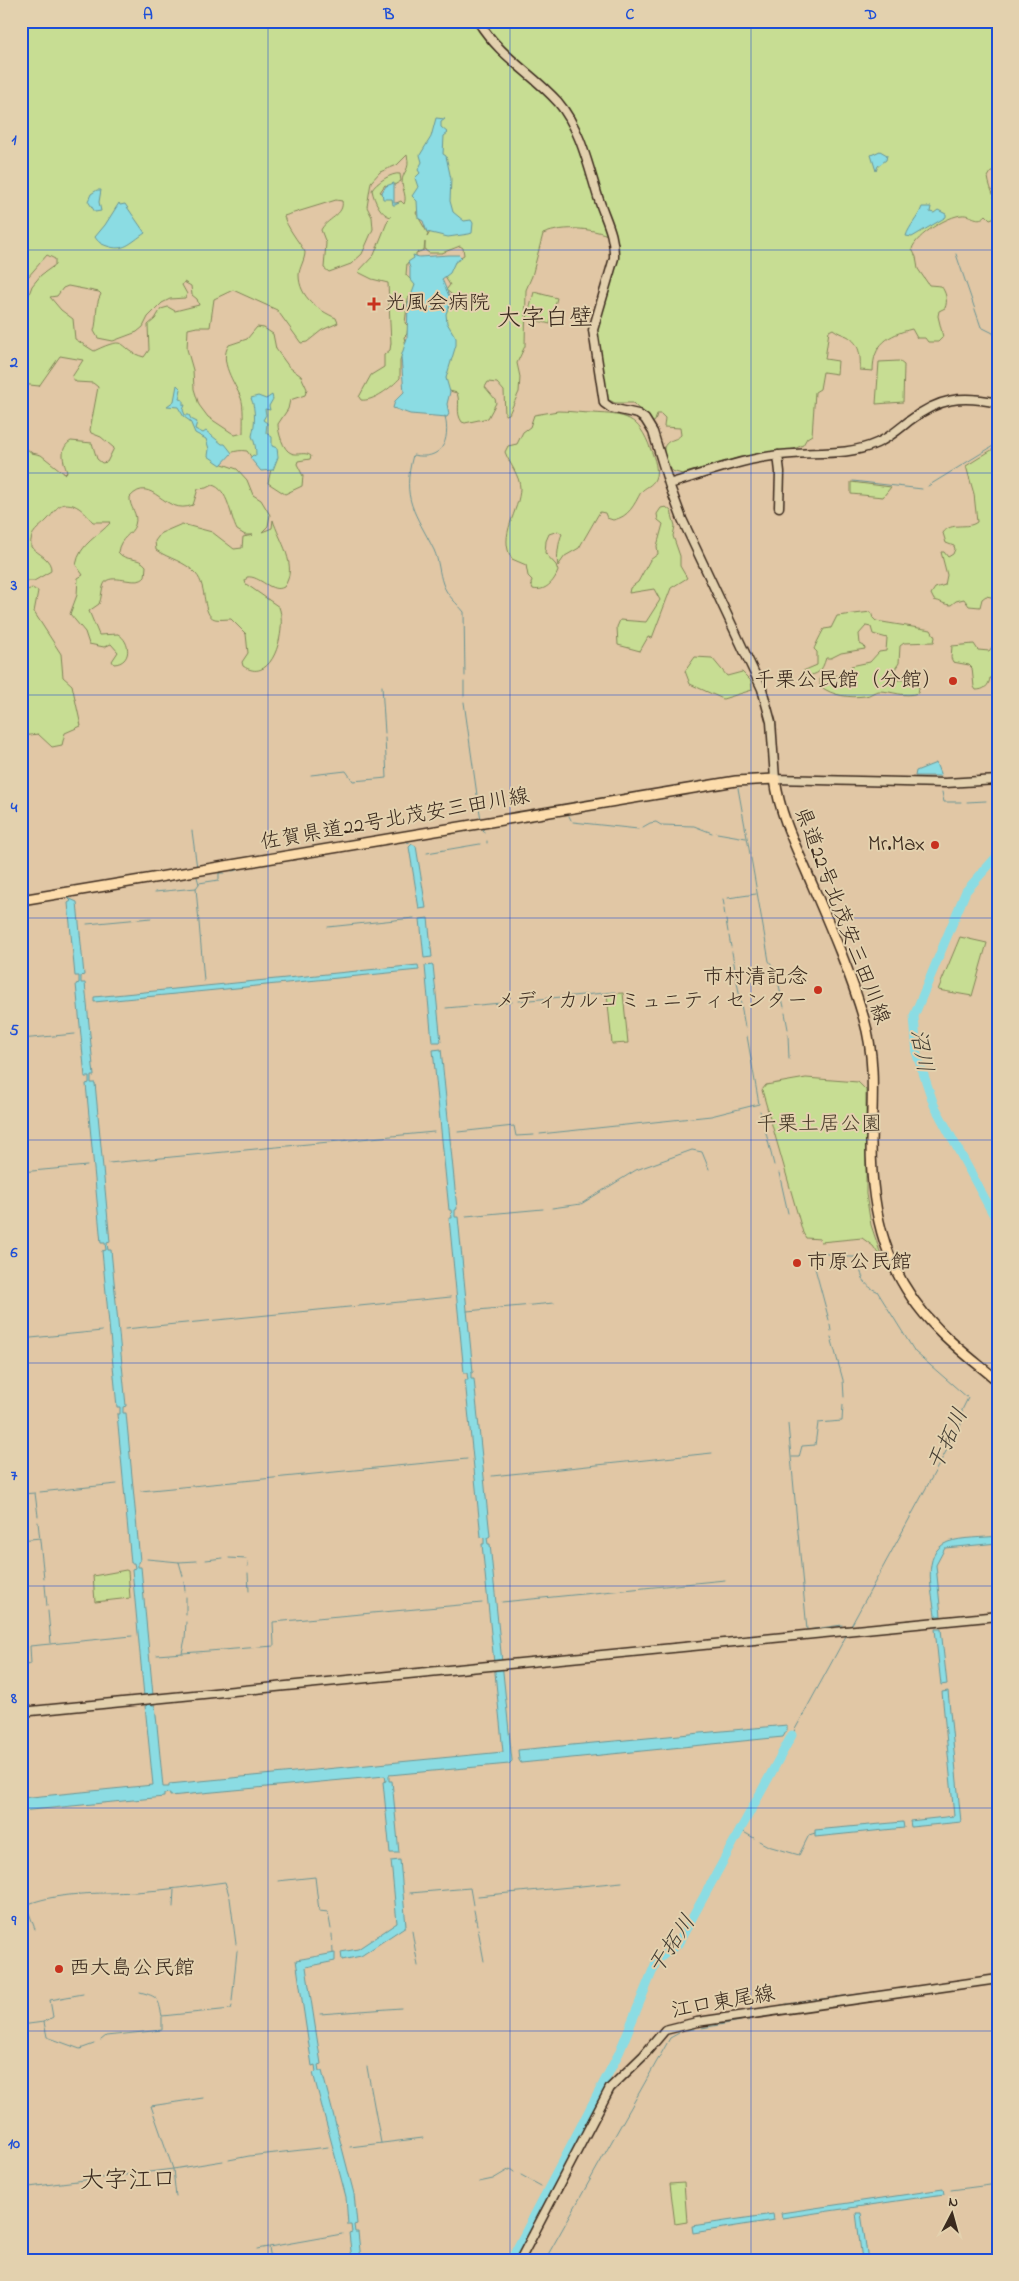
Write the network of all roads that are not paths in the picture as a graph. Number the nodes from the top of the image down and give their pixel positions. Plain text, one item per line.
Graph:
1 (478, 21) edge
2 (998, 403) edge
3 (778, 455) junction
4 (669, 484) junction
5 (779, 507) dead end
6 (775, 779) junction
7 (998, 780) edge
8 (21, 900) edge
9 (998, 1381) edge
10 (998, 1616) edge
11 (21, 1712) edge
12 (998, 1979) edge
13 (520, 2260) edge

1 - 4 street
2 - 3 street
3 - 4 street
3 - 5 street
4 - 6 street
6 - 7 street
6 - 8 main road, 佐賀県道22号北茂安三田川線
6 - 9 main road, 県道22号北茂安三田川線
10 - 11 street
12 - 13 street, 江口東尾線

